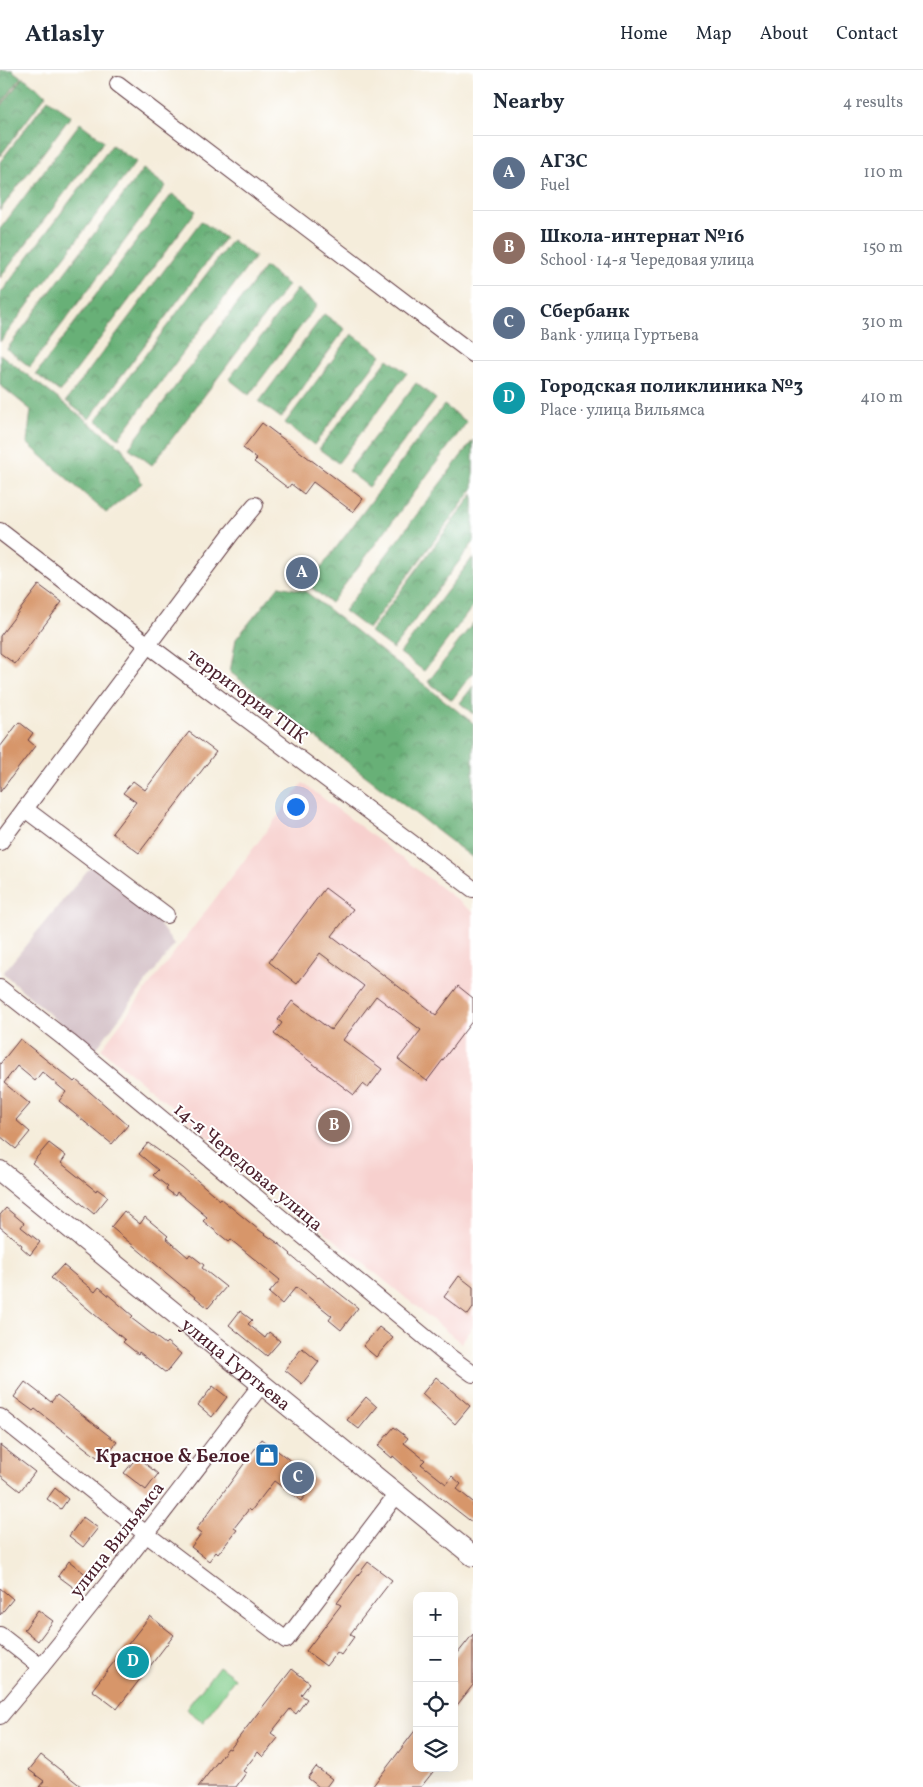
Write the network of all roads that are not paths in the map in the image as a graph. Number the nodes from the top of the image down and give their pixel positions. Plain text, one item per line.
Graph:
1 (118, 84) dead end
2 (473, 354) edge
3 (255, 505) dead end
4 (0, 531) edge
5 (148, 644) junction
6 (25, 809) junction
7 (0, 842) edge
8 (473, 889) edge
9 (166, 915) dead end
10 (0, 988) edge
11 (0, 1171) edge
12 (473, 1374) edge
13 (261, 1385) junction
14 (0, 1417) edge
15 (397, 1494) junction
16 (146, 1534) junction
17 (473, 1556) edge
18 (0, 1635) edge
19 (41, 1667) junction
20 (0, 1716) edge

1 - 2 street
3 - 5 street
4 - 5 street, территория ТПК
5 - 6 street
5 - 8 street, территория ТПК
6 - 7 street
6 - 9 street
10 - 12 street, 14-я Чередовая улица
11 - 13 main road, улица Гуртьева
13 - 15 main road, улица Гуртьева
13 - 16 street, улица Вильямса
14 - 16 street
15 - 16 street
15 - 17 main road, улица Гуртьева
16 - 19 street, улица Вильямса
18 - 19 street
19 - 20 street, улица Вильямса

